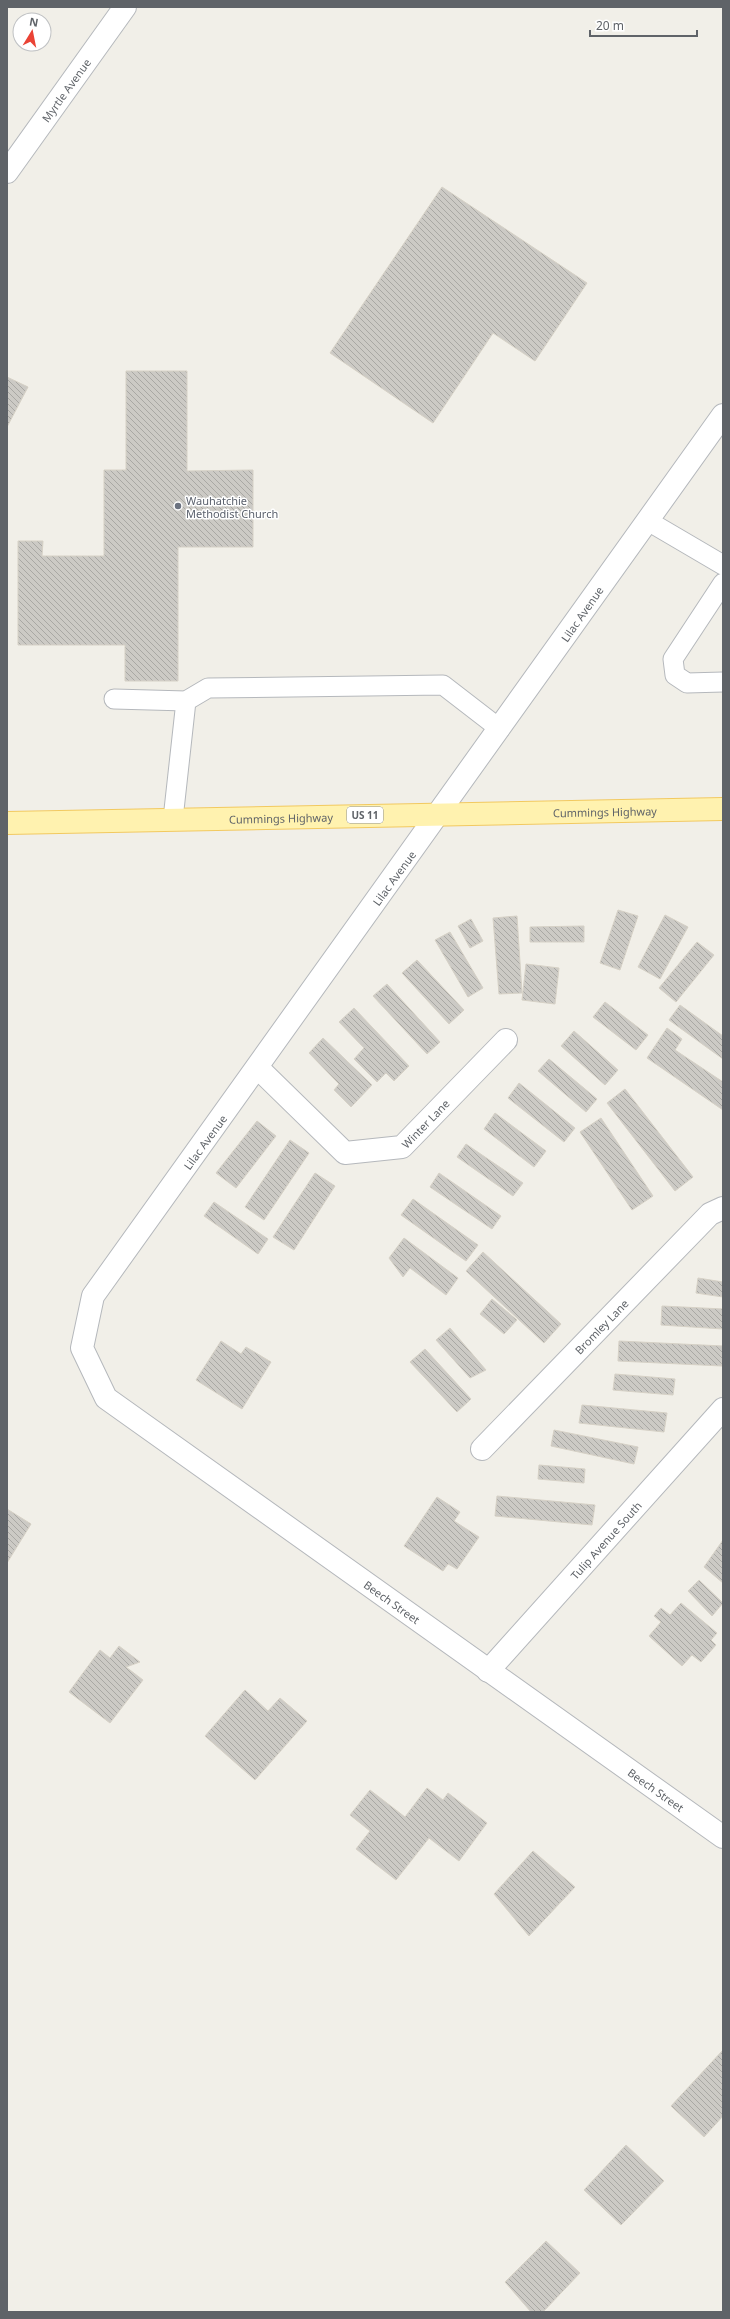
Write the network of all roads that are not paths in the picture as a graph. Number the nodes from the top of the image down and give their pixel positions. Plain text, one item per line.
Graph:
1 (126, 7) edge
2 (7, 172) edge
3 (723, 415) edge
4 (648, 521) junction
5 (723, 565) edge
6 (723, 583) edge
7 (723, 682) edge
8 (114, 700) dead end
9 (186, 701) junction
10 (500, 729) junction
11 (723, 808) edge
12 (440, 814) junction
13 (173, 819) junction
14 (7, 822) edge
15 (506, 1040) dead end
16 (258, 1068) junction
17 (723, 1208) edge
18 (82, 1348) joint
19 (723, 1409) edge
20 (482, 1450) dead end
21 (488, 1671) junction
22 (723, 1837) edge

1 - 2 street, Myrtle Avenue
3 - 4 street, Lilac Avenue
4 - 5 lane
4 - 10 street, Lilac Avenue
6 - 7 lane
8 - 9 lane
9 - 10 lane
9 - 13 lane
10 - 12 street, Lilac Avenue
11 - 12 main road, Cummings Highway / US 11
12 - 13 main road, Cummings Highway / US 11
12 - 16 street, Lilac Avenue
13 - 14 main road, Cummings Highway / US 11
15 - 16 street, Winter Lane
16 - 18 street, Lilac Avenue
17 - 20 street, Bromley Lane
18 - 21 street, Beech Street
19 - 21 street, Tulip Avenue South
21 - 22 street, Beech Street

